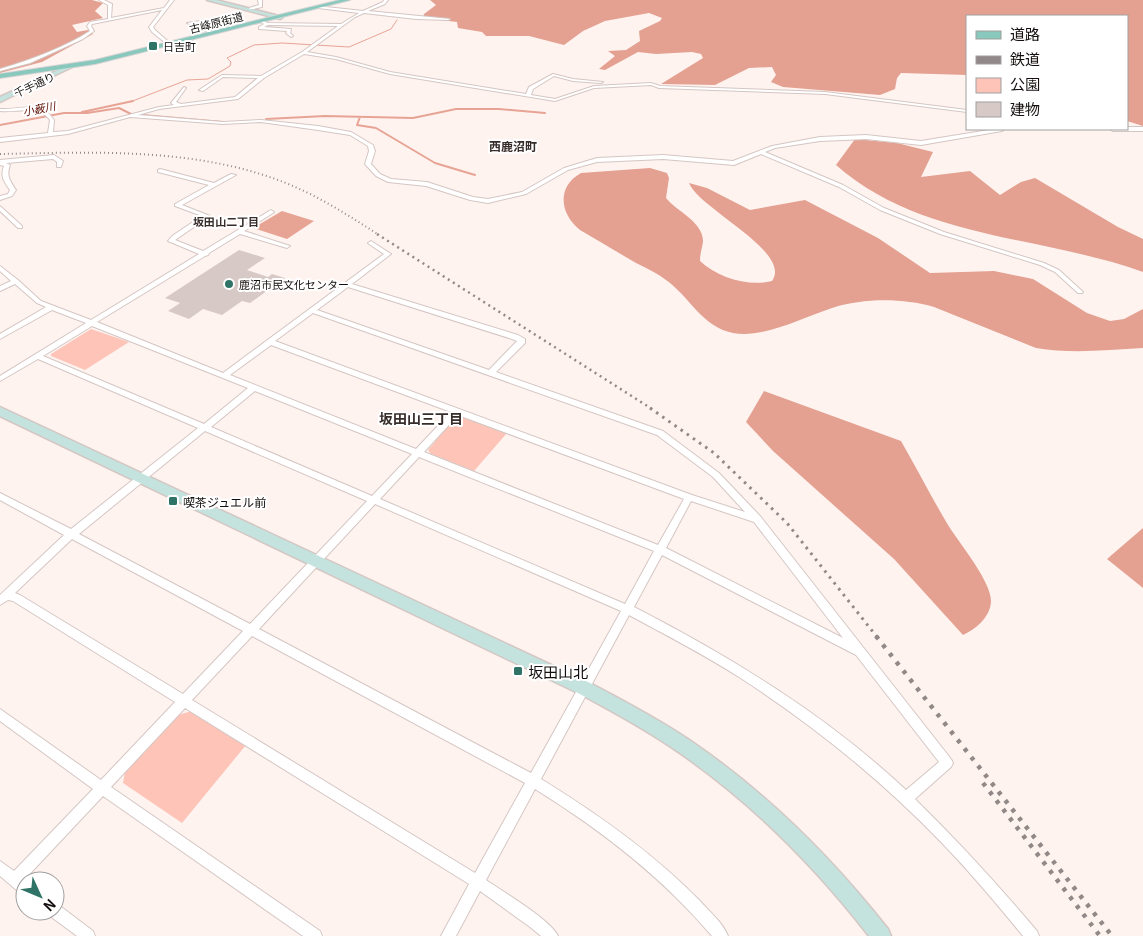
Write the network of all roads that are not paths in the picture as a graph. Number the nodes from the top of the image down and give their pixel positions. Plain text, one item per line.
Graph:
1 (101, 0) edge
2 (172, 0) edge
3 (210, 0) edge
4 (258, 0) edge
5 (347, 0) edge
6 (386, 0) edge
7 (318, 7) junction
8 (163, 9) junction
9 (250, 10) junction
10 (362, 12) junction
11 (280, 16) junction
12 (109, 18) junction
13 (448, 19) dead end
14 (213, 20) dead end
15 (264, 23) junction
16 (341, 26) junction
17 (213, 33) junction
18 (291, 36) dead end
19 (169, 44) junction
20 (303, 53) junction
21 (69, 67) junction
22 (240, 69) dead end
23 (0, 70) edge
24 (0, 76) edge
25 (232, 76) junction
26 (262, 77) junction
27 (644, 78) dead end
28 (184, 88) dead end
29 (201, 90) dead end
30 (528, 96) junction
31 (0, 100) edge
32 (179, 104) junction
33 (0, 110) edge
34 (966, 111) edge
35 (132, 116) junction
36 (1128, 129) edge
37 (1143, 129) edge
38 (996, 130) edge
39 (50, 135) junction
40 (0, 140) edge
41 (760, 152) junction
42 (0, 162) edge
43 (59, 166) dead end
44 (160, 171) dead end
45 (234, 175) dead end
46 (214, 185) junction
47 (0, 198) edge
48 (0, 208) edge
49 (271, 212) dead end
50 (20, 228) dead end
51 (241, 232) junction
52 (371, 243) dead end
53 (286, 246) dead end
54 (206, 254) junction
55 (0, 268) edge
56 (16, 281) junction
57 (346, 284) junction
58 (0, 289) edge
59 (1080, 292) dead end
60 (51, 307) junction
61 (311, 310) junction
62 (92, 323) junction
63 (0, 336) edge
64 (270, 342) junction
65 (38, 356) junction
66 (492, 372) junction
67 (225, 375) junction
68 (0, 379) edge
69 (254, 388) junction
70 (457, 410) junction
71 (0, 411) edge
72 (204, 426) junction
73 (419, 452) junction
74 (142, 476) junction
75 (0, 496) edge
76 (689, 496) junction
77 (374, 500) junction
78 (757, 519) junction
79 (70, 534) junction
80 (659, 549) junction
81 (317, 561) junction
82 (3, 598) edge
83 (626, 609) junction
84 (252, 630) junction
85 (858, 651) junction
86 (584, 688) junction
87 (183, 702) junction
88 (0, 714) edge
89 (532, 780) junction
90 (102, 788) junction
91 (906, 798) junction
92 (0, 868) edge
93 (31, 871) edge
94 (15, 880) edge
95 (478, 882) junction
96 (65, 920) edge
97 (82, 934) edge
98 (315, 936) edge
99 (448, 936) edge
100 (551, 936) edge
101 (721, 936) edge
102 (881, 936) edge
103 (1032, 936) edge

1 - 12 street
2 - 8 street
3 - 9 street
4 - 9 street
5 - 7 main road, 古峰原街道
6 - 10 street
7 - 10 street
7 - 11 main road, 古峰原街道
8 - 12 street
8 - 19 street
9 - 11 street
10 - 13 street
10 - 16 street
11 - 15 main road, 古峰原街道
12 - 23 street
14 - 17 street
15 - 16 street
15 - 17 main road, 古峰原街道
15 - 18 street
16 - 20 street
17 - 19 main road, 古峰原街道
19 - 21 main road, 古峰原街道
20 - 26 street
20 - 30 street
21 - 24 main road, 古峰原街道
21 - 31 street, 千手通り
22 - 25 street
25 - 26 street
25 - 29 street
26 - 32 street
27 - 30 street
28 - 32 street
30 - 34 street
32 - 35 street
33 - 39 street
35 - 39 street
35 - 41 street
36 - 37 street
38 - 41 street
39 - 40 street
41 - 59 street
42 - 43 street
42 - 47 street
44 - 46 street
45 - 46 street
46 - 54 street
48 - 50 street
49 - 51 street
51 - 53 street
51 - 54 street
52 - 57 street
54 - 62 street
55 - 56 street
56 - 58 street
56 - 60 street
57 - 61 street
57 - 66 street
60 - 62 street
60 - 63 street
61 - 64 street
61 - 66 street
62 - 65 street
62 - 67 street
64 - 67 street
64 - 70 street
65 - 68 street
65 - 72 street
66 - 78 street
67 - 69 street
69 - 72 street
69 - 73 street
70 - 73 street
70 - 76 street
71 - 74 street
72 - 74 street
72 - 77 street
73 - 77 street
73 - 80 street
74 - 79 street
74 - 81 street
75 - 79 street
76 - 78 street
76 - 80 street
77 - 81 street
77 - 83 street
78 - 85 street
79 - 82 street
79 - 84 street
80 - 83 street
80 - 85 street
81 - 84 street
81 - 86 street
82 - 87 street
83 - 86 street
83 - 91 street
84 - 87 street
84 - 89 street
85 - 91 street
86 - 89 street
86 - 102 street
87 - 90 street
87 - 95 street
88 - 90 street
89 - 95 street
89 - 101 street
90 - 93 street
90 - 98 street
91 - 103 street
92 - 94 street
95 - 99 street
95 - 100 street
96 - 97 street

